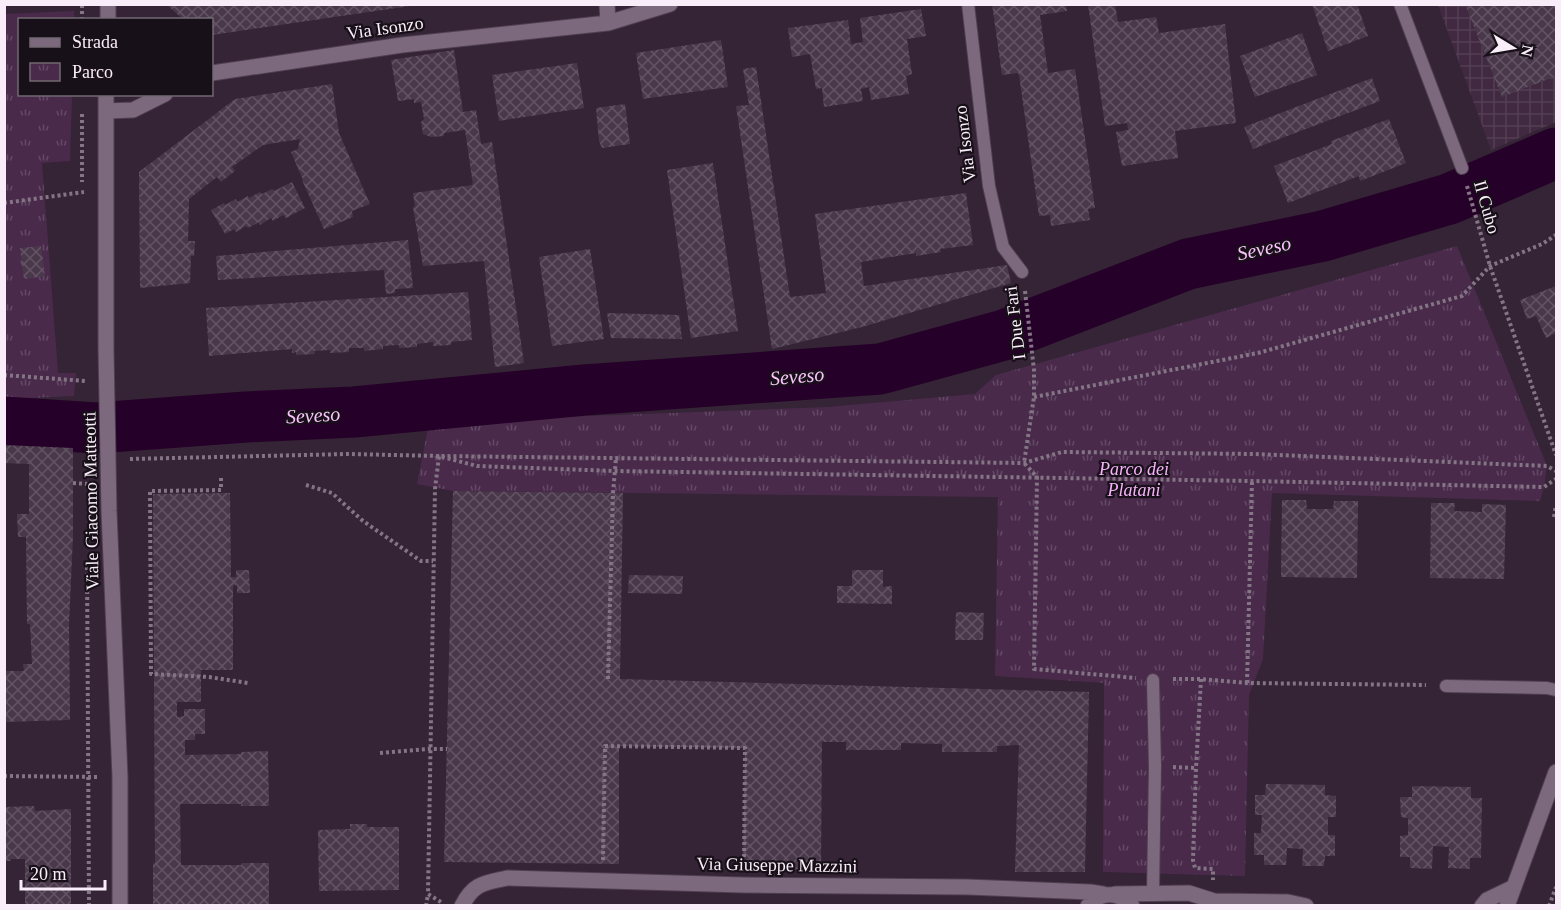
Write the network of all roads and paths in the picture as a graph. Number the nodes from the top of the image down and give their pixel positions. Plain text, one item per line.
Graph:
1 (607, 4) edge
2 (670, 4) edge
3 (968, 4) edge
4 (1400, 4) edge
5 (608, 23) junction
6 (213, 73) edge
7 (106, 96) edge
8 (161, 96) edge
9 (106, 111) junction
10 (1462, 168) joint
11 (106, 188) junction
12 (4, 204) edge
13 (1557, 235) edge
14 (1490, 266) junction
15 (1022, 272) joint
16 (4, 375) edge
17 (108, 382) junction
18 (1034, 397) junction
19 (1557, 455) edge
20 (439, 456) junction
21 (616, 458) junction
22 (109, 460) junction
23 (1024, 463) junction
24 (615, 471) junction
25 (1557, 471) edge
26 (86, 477) dead end
27 (1037, 477) junction
28 (221, 478) dead end
29 (1557, 479) edge
30 (1252, 481) junction
31 (306, 485) dead end
32 (87, 495) dead end
33 (1557, 505) edge
34 (1554, 517) dead end
35 (87, 553) dead end
36 (433, 561) junction
37 (608, 679) dead end
38 (1201, 679) junction
39 (1153, 680) junction
40 (1247, 682) junction
41 (248, 683) dead end
42 (1446, 686) joint
43 (1557, 690) edge
44 (429, 749) junction
45 (447, 749) dead end
46 (380, 753) dead end
47 (1557, 772) edge
48 (4, 776) edge
49 (88, 777) junction
50 (120, 777) junction
51 (603, 862) dead end
52 (744, 871) dead end
53 (1557, 886) edge
54 (1514, 887) junction
55 (1154, 893) junction
56 (428, 894) junction
57 (1109, 894) junction
58 (1209, 903) edge
59 (89, 906) edge
60 (120, 906) edge
61 (426, 906) edge
62 (447, 906) edge
63 (462, 906) edge
64 (1088, 906) edge
65 (1132, 906) edge
66 (1305, 906) edge
67 (1482, 906) edge
68 (1507, 906) edge
69 (1549, 906) edge

1 - 5 street
2 - 5 street, Via Isonzo
3 - 15 lane, Via Isonzo
4 - 10 lane
5 - 6 street, Via Isonzo
7 - 9 street, Viale Giacomo Matteotti
8 - 9 street
9 - 11 street, Viale Giacomo Matteotti
10 - 14 path, Il Cubo
11 - 12 path
11 - 17 street, Viale Giacomo Matteotti
13 - 14 path
14 - 18 path
14 - 19 path, Il Cubo
15 - 18 path, I Due Fari
16 - 17 path
17 - 22 street, Viale Giacomo Matteotti
18 - 23 path, I Due Fari
20 - 21 path
20 - 22 path
20 - 24 path
20 - 36 path
21 - 23 path
21 - 24 path
22 - 50 street, Viale Giacomo Matteotti
23 - 25 path
23 - 27 path
24 - 27 path
24 - 37 path
26 - 32 path
27 - 30 path
27 - 39 path
28 - 41 path
29 - 30 path
30 - 40 path
31 - 36 path
33 - 34 path
35 - 49 path
36 - 44 path
38 - 39 path
38 - 40 path
38 - 58 path
39 - 55 lane
40 - 42 path
42 - 43 lane
44 - 45 path
44 - 46 path
44 - 56 path
47 - 54 street
48 - 49 path
49 - 50 path
49 - 59 path
50 - 60 street, Viale Giacomo Matteotti
51 - 52 path
53 - 69 path
54 - 67 street
54 - 68 street
55 - 57 street, Via Giuseppe Mazzini
55 - 58 street, Via Giuseppe Mazzini
56 - 61 path
56 - 62 path
57 - 63 street, Via Giuseppe Mazzini
57 - 64 street
57 - 65 street
58 - 66 street, Via Giuseppe Mazzini

